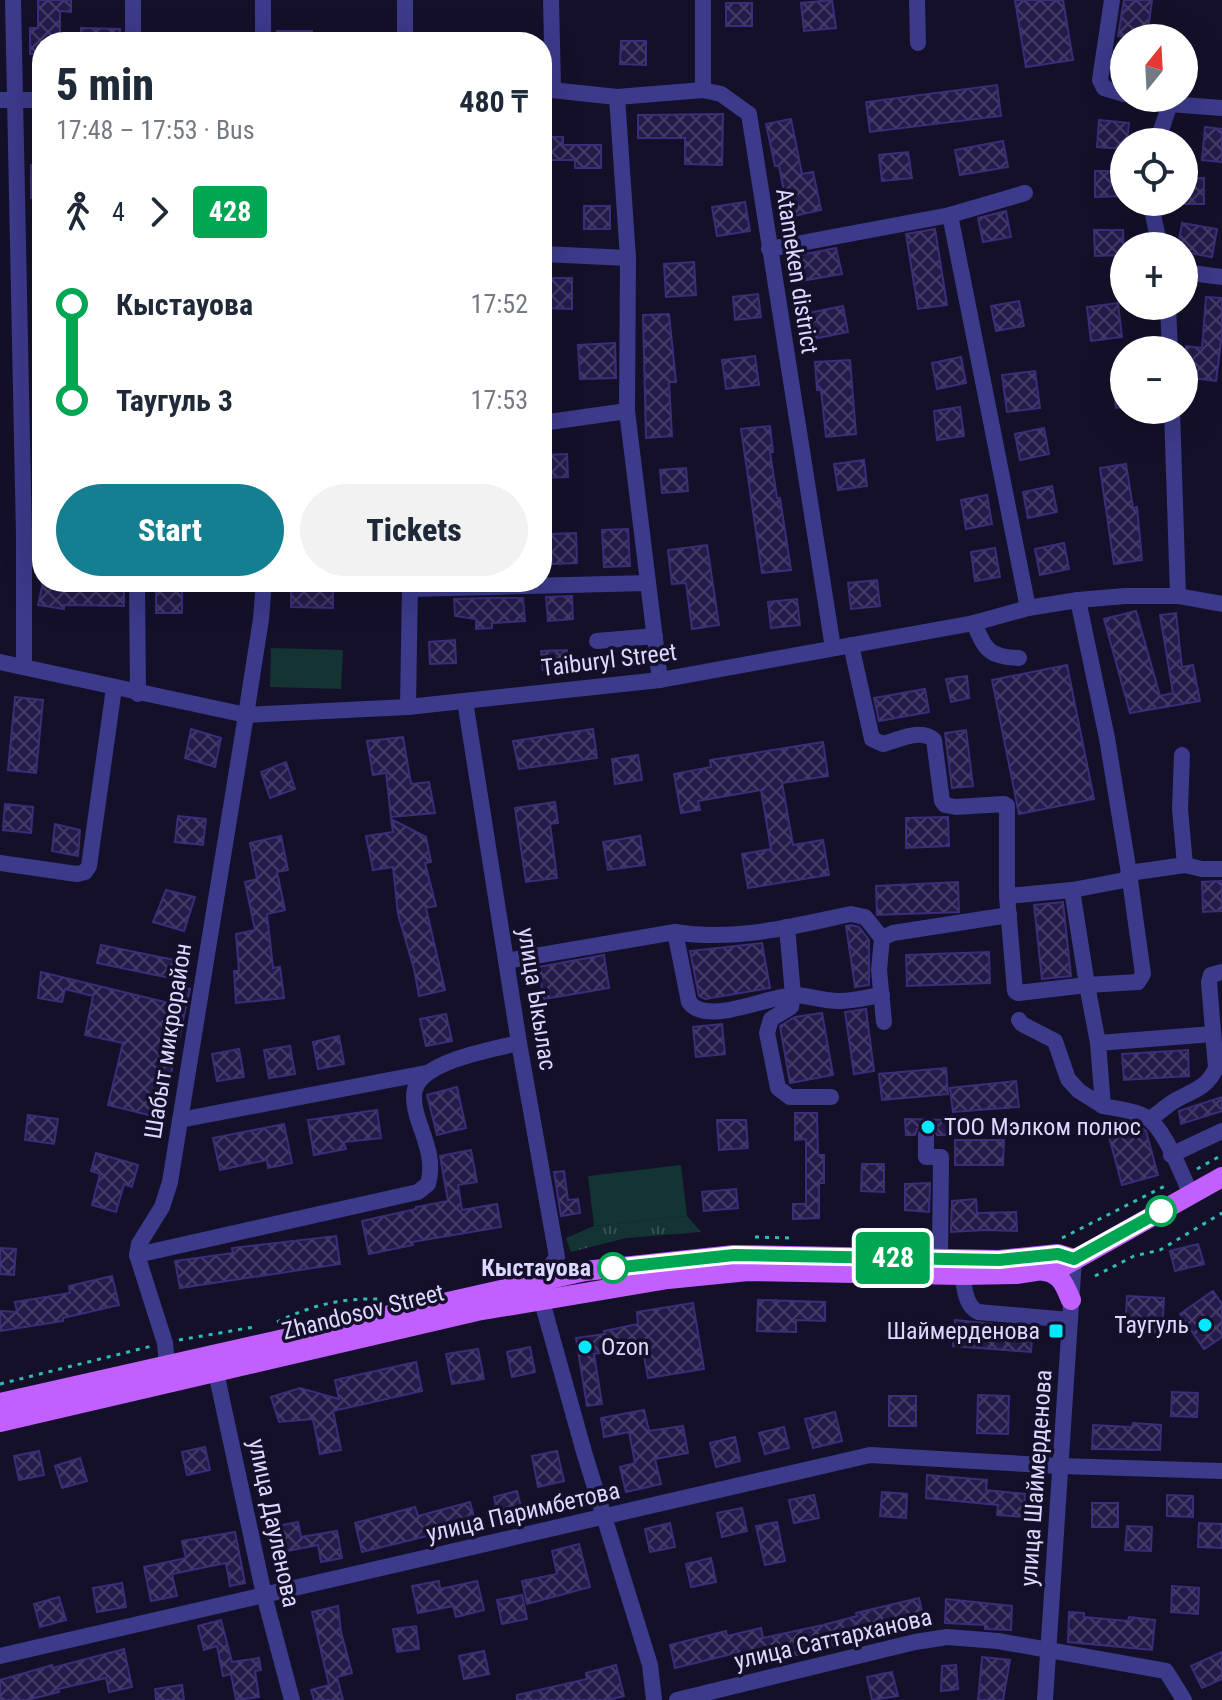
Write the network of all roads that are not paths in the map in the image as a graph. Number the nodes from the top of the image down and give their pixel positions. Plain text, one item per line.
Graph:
1 (13, 0) edge
2 (133, 0) edge
3 (263, 0) edge
4 (405, 0) edge
5 (551, 0) edge
6 (703, 0) edge
7 (917, 0) edge
8 (1112, 0) edge
9 (133, 32) edge
10 (263, 32) edge
11 (405, 32) edge
12 (550, 32) edge
13 (918, 43) dead end
14 (552, 89) edge
15 (703, 90) junction
16 (1110, 90) edge
17 (617, 97) junction
18 (7, 100) edge
19 (32, 100) edge
20 (1198, 106) edge
21 (1222, 108) edge
22 (1025, 193) dead end
23 (950, 215) junction
24 (769, 249) junction
25 (552, 254) edge
26 (628, 258) junction
27 (1198, 274) edge
28 (1222, 277) edge
29 (627, 411) junction
30 (552, 422) edge
31 (1172, 424) edge
32 (648, 583) junction
33 (552, 584) edge
34 (137, 592) edge
35 (263, 592) edge
36 (410, 592) edge
37 (1178, 596) junction
38 (1078, 600) junction
39 (1222, 604) edge
40 (1028, 608) junction
41 (974, 623) junction
42 (655, 636) junction
43 (597, 641) dead end
44 (851, 645) junction
45 (833, 648) junction
46 (1019, 658) dead end
47 (0, 662) edge
48 (24, 667) junction
49 (660, 680) junction
50 (114, 688) junction
51 (138, 694) junction
52 (465, 701) junction
53 (408, 707) junction
54 (246, 715) junction
55 (1182, 755) dead end
56 (0, 863) edge
57 (1185, 865) junction
58 (1222, 869) edge
59 (1129, 873) junction
60 (1072, 890) junction
61 (1007, 896) junction
62 (1009, 915) junction
63 (787, 927) junction
64 (675, 932) junction
65 (882, 938) junction
66 (506, 961) junction
67 (1222, 972) edge
68 (1087, 985) junction
69 (793, 995) junction
70 (882, 995) junction
71 (1019, 1020) dead end
72 (884, 1022) dead end
73 (1213, 1034) junction
74 (519, 1043) junction
75 (1098, 1043) junction
76 (426, 1073) junction
77 (831, 1097) dead end
78 (1103, 1106) junction
79 (1150, 1119) junction
80 (180, 1120) junction
81 (1222, 1131) edge
82 (926, 1135) dead end
83 (1171, 1155) junction
84 (1222, 1177) edge
85 (1191, 1194) junction
86 (137, 1255) junction
87 (1074, 1259) junction
88 (940, 1260) junction
89 (1044, 1271) junction
90 (962, 1275) junction
91 (540, 1290) junction
92 (1071, 1310) junction
93 (214, 1364) junction
94 (167, 1365) junction
95 (0, 1403) edge
96 (0, 1422) edge
97 (1061, 1466) junction
98 (1222, 1471) edge
99 (606, 1518) junction
100 (264, 1595) junction
101 (1048, 1651) junction
102 (0, 1656) edge
103 (292, 1700) edge
104 (654, 1700) edge
105 (677, 1700) edge
106 (1045, 1700) edge
107 (1184, 1700) edge

1 - 18 street
2 - 9 street
3 - 10 street
4 - 11 street
5 - 12 street
6 - 15 street
7 - 13 street
8 - 16 street
14 - 17 street, Atameken district
15 - 17 street, Atameken district
15 - 24 street, Atameken district
17 - 26 street
18 - 19 street
18 - 48 street
20 - 21 street
22 - 23 street
23 - 24 street
23 - 40 street
24 - 45 street, Atameken district
25 - 26 street
26 - 29 street
27 - 28 street
29 - 30 street
29 - 32 street
31 - 37 street
32 - 33 street
32 - 42 street
34 - 51 street
35 - 54 street, Шабыт микрорайон
36 - 53 street
37 - 38 street, Taiburyl Street
37 - 39 street, Taiburyl Street
38 - 40 street, Taiburyl Street
38 - 59 street
40 - 41 street, Taiburyl Street
41 - 44 street, Taiburyl Street
41 - 46 street
42 - 43 street
42 - 49 street
44 - 45 street, Taiburyl Street
44 - 61 street
45 - 49 street, Taiburyl Street
47 - 48 street, Taiburyl Street
48 - 50 street, Taiburyl Street
49 - 52 street, Taiburyl Street
50 - 51 street, Taiburyl Street
50 - 56 street
51 - 54 street, Taiburyl Street
52 - 53 street, Taiburyl Street
52 - 66 street, улица Ыкылас
53 - 54 street, Taiburyl Street
54 - 80 street, Шабыт микрорайон
55 - 57 street
57 - 58 street
57 - 59 street
59 - 60 street
59 - 68 street
60 - 61 street
60 - 68 street
61 - 62 street
62 - 65 street
62 - 68 street
63 - 64 street
63 - 65 street
63 - 69 street
64 - 66 street
64 - 69 street
65 - 70 street
66 - 74 street, улица Ыкылас
67 - 73 street
68 - 75 street
69 - 70 street
69 - 77 street
70 - 72 street
71 - 78 street
73 - 75 street
73 - 79 street
74 - 76 street
74 - 91 street, улица Ыкылас
75 - 78 street
76 - 80 street
76 - 86 street
78 - 79 street
79 - 83 street
80 - 86 street, Шабыт микрорайон
81 - 83 street
82 - 88 street
83 - 85 street
84 - 85 main road, Zhandosov Street
85 - 87 main road, Zhandosov Street
86 - 94 street
87 - 88 main road, Zhandosov Street
87 - 89 main road, Zhandosov Street
87 - 92 street, улица Шаймерденова
88 - 91 main road, Zhandosov Street
89 - 90 main road, Zhandosov Street
89 - 92 main road
90 - 91 main road, Zhandosov Street
90 - 92 street
91 - 93 main road, Zhandosov Street
91 - 99 street
92 - 97 street, улица Шаймерденова
93 - 94 main road, Zhandosov Street
93 - 96 main road, Zhandosov Street
93 - 100 street, улица Дауленова
94 - 95 main road, Zhandosov Street
97 - 98 street, улица Паримбетова
97 - 99 street, улица Паримбетова
97 - 101 street, улица Шаймерденова
99 - 100 street, улица Паримбетова
99 - 104 street
100 - 102 street, улица Паримбетова
100 - 103 street, улица Дауленова
101 - 105 street, улица Саттарханова
101 - 106 street, улица Шаймерденова
101 - 107 street, улица Саттарханова

